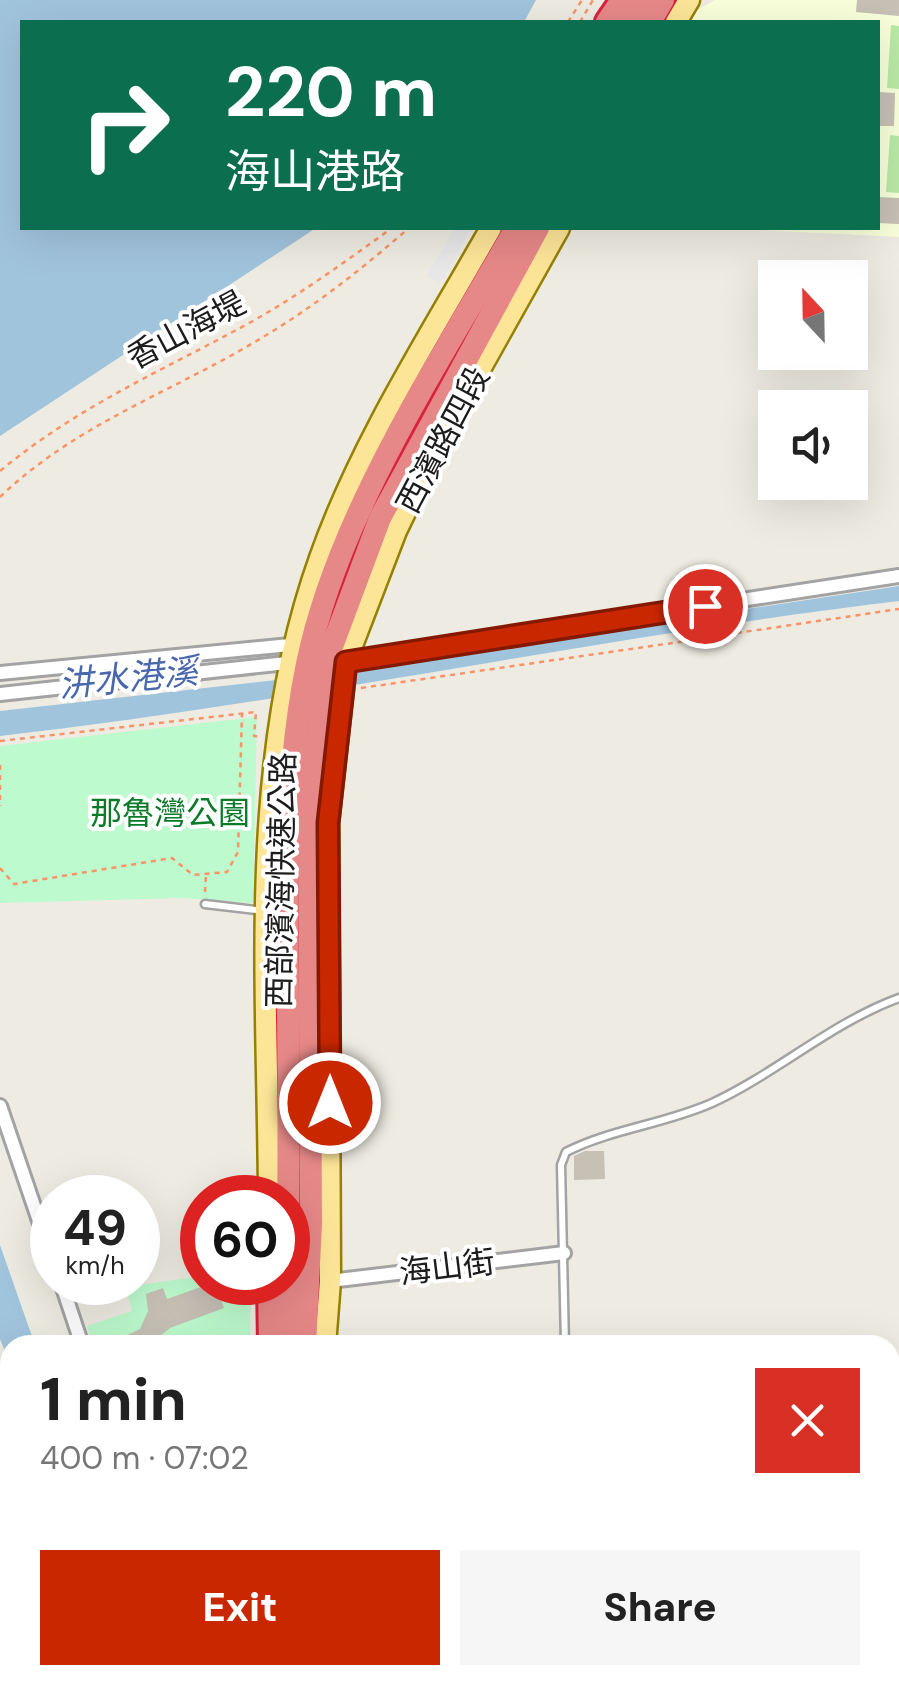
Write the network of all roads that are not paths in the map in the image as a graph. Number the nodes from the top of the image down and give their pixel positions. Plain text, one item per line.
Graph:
1 (490, 230) edge
2 (515, 230) edge
3 (537, 230) edge
4 (558, 230) edge
5 (899, 576) edge
6 (705, 606) junction
7 (710, 638) road end
8 (313, 656) junction
9 (94, 661) junction
10 (0, 673) edge
11 (94, 682) junction
12 (0, 694) edge
13 (204, 904) road end
14 (266, 911) junction
15 (899, 998) edge
16 (0, 1106) edge
17 (269, 1175) edge
18 (30, 1194) edge
19 (564, 1253) junction
20 (330, 1281) junction
21 (68, 1305) edge
22 (266, 1305) edge
23 (269, 1305) edge
24 (79, 1335) edge
25 (263, 1335) edge
26 (270, 1335) edge
27 (286, 1335) edge
28 (305, 1335) edge
29 (327, 1335) edge
30 (566, 1335) edge

1 - 8 main road, 西濱路四段
2 - 8 highway, 西部濱海快速公路
3 - 8 highway, 西部濱海快速公路
4 - 8 main road, 西濱路四段
5 - 6 street
6 - 7 lane
6 - 8 street
8 - 9 street
8 - 11 street
8 - 14 main road
8 - 20 main road
8 - 27 highway, 西部濱海快速公路
8 - 28 highway, 西部濱海快速公路
9 - 10 street
9 - 11 street
11 - 12 street
13 - 14 lane
14 - 17 main road
15 - 19 lane
16 - 18 street
19 - 20 street, 海山街
19 - 30 lane
20 - 29 main road
21 - 24 street
22 - 25 main road
23 - 26 highway

